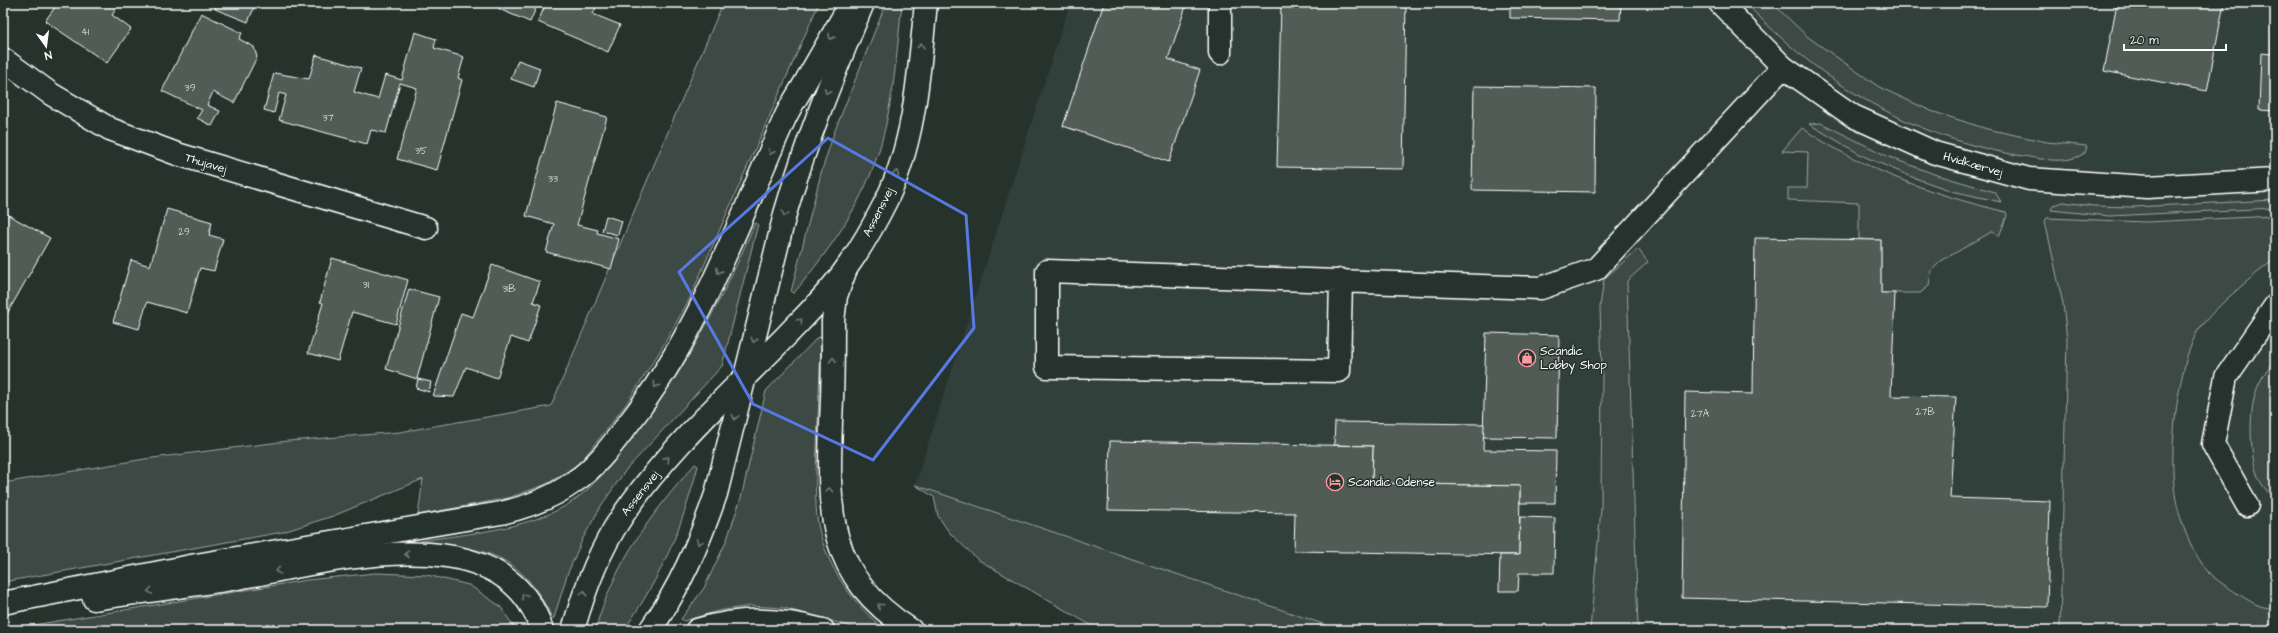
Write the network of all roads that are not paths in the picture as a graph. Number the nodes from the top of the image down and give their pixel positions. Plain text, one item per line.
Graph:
1 (851, 3) edge
2 (863, 3) edge
3 (926, 3) edge
4 (1220, 3) edge
5 (1720, 3) edge
6 (1220, 53) dead end
7 (3, 59) edge
8 (1783, 67) junction
9 (2275, 180) edge
10 (426, 228) dead end
11 (846, 269) junction
12 (1342, 280) junction
13 (2275, 306) edge
14 (744, 379) junction
15 (2247, 505) dead end
16 (3, 603) edge
17 (3, 611) edge
18 (542, 630) edge
19 (573, 630) edge
20 (650, 630) edge
21 (697, 630) edge
22 (823, 630) edge
23 (911, 630) edge

1 -> 16 main road
2 -> 14 main road, Assensvej
11 -> 3 main road, Assensvej
4 - 6 main road
5 - 8 main road, Hvidkærvej
7 - 10 main road, Thujavej
8 - 9 main road, Hvidkærvej
8 - 12 main road
14 -> 11 main road, Assensvej
23 -> 11 main road
12 - 12 main road
13 - 15 main road
19 -> 14 main road, Assensvej
14 -> 20 main road, Assensvej
18 -> 17 main road
21 - 22 main road

